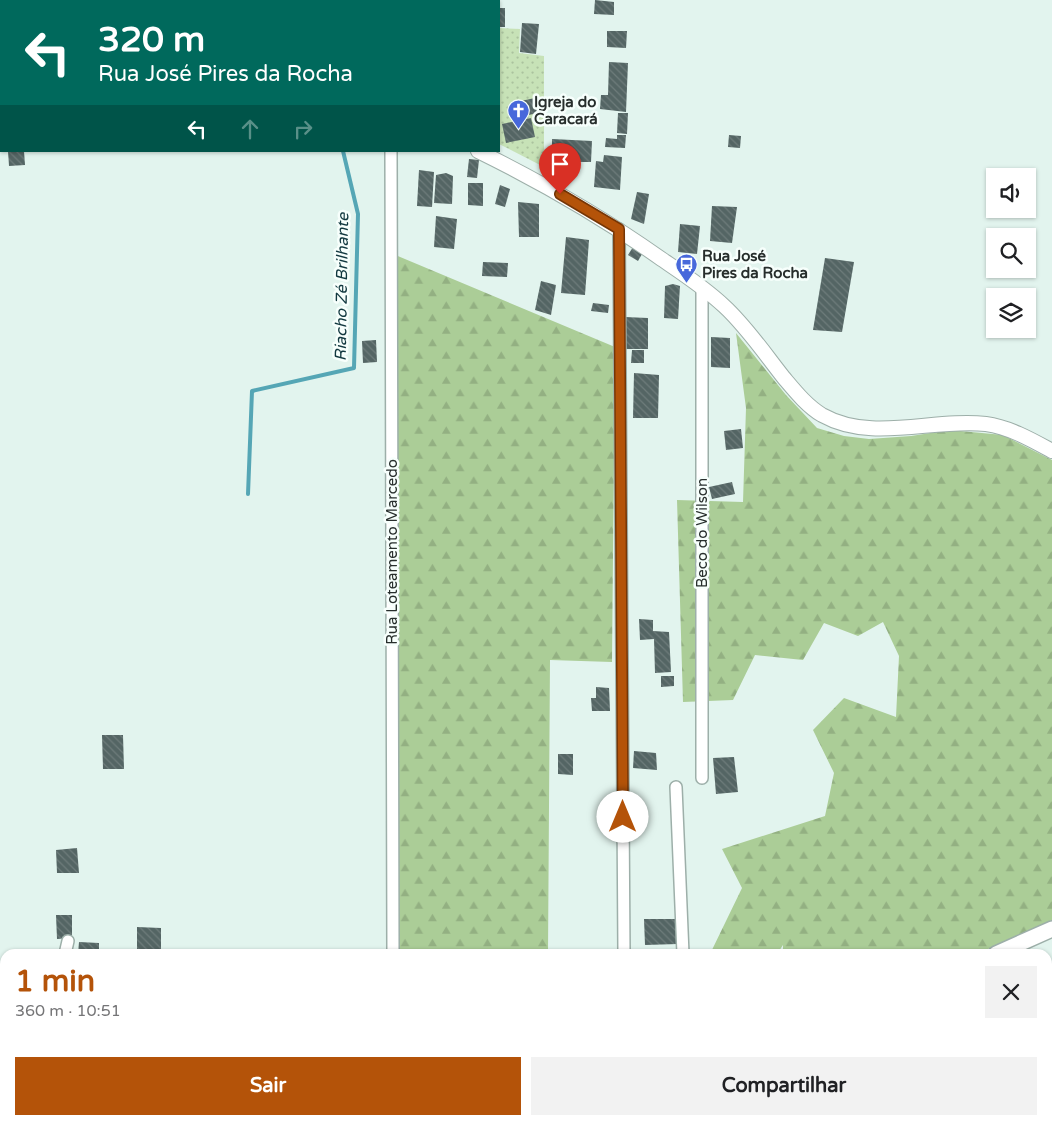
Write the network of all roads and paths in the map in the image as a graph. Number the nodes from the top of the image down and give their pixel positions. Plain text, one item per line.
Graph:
1 (391, 152) edge
2 (480, 152) edge
3 (619, 229) junction
4 (702, 288) junction
5 (1052, 451) edge
6 (702, 778) dead end
7 (676, 787) dead end
8 (1052, 929) edge
9 (68, 941) dead end
10 (66, 949) edge
11 (393, 949) edge
12 (624, 949) edge
13 (683, 949) edge
14 (1007, 949) edge

1 - 11 street, Rua Loteamento Marcedo
2 - 3 street
3 - 4 street
3 - 12 street
4 - 5 street
4 - 6 street, Beco do Wilson
7 - 13 street
8 - 14 main road
9 - 10 street

